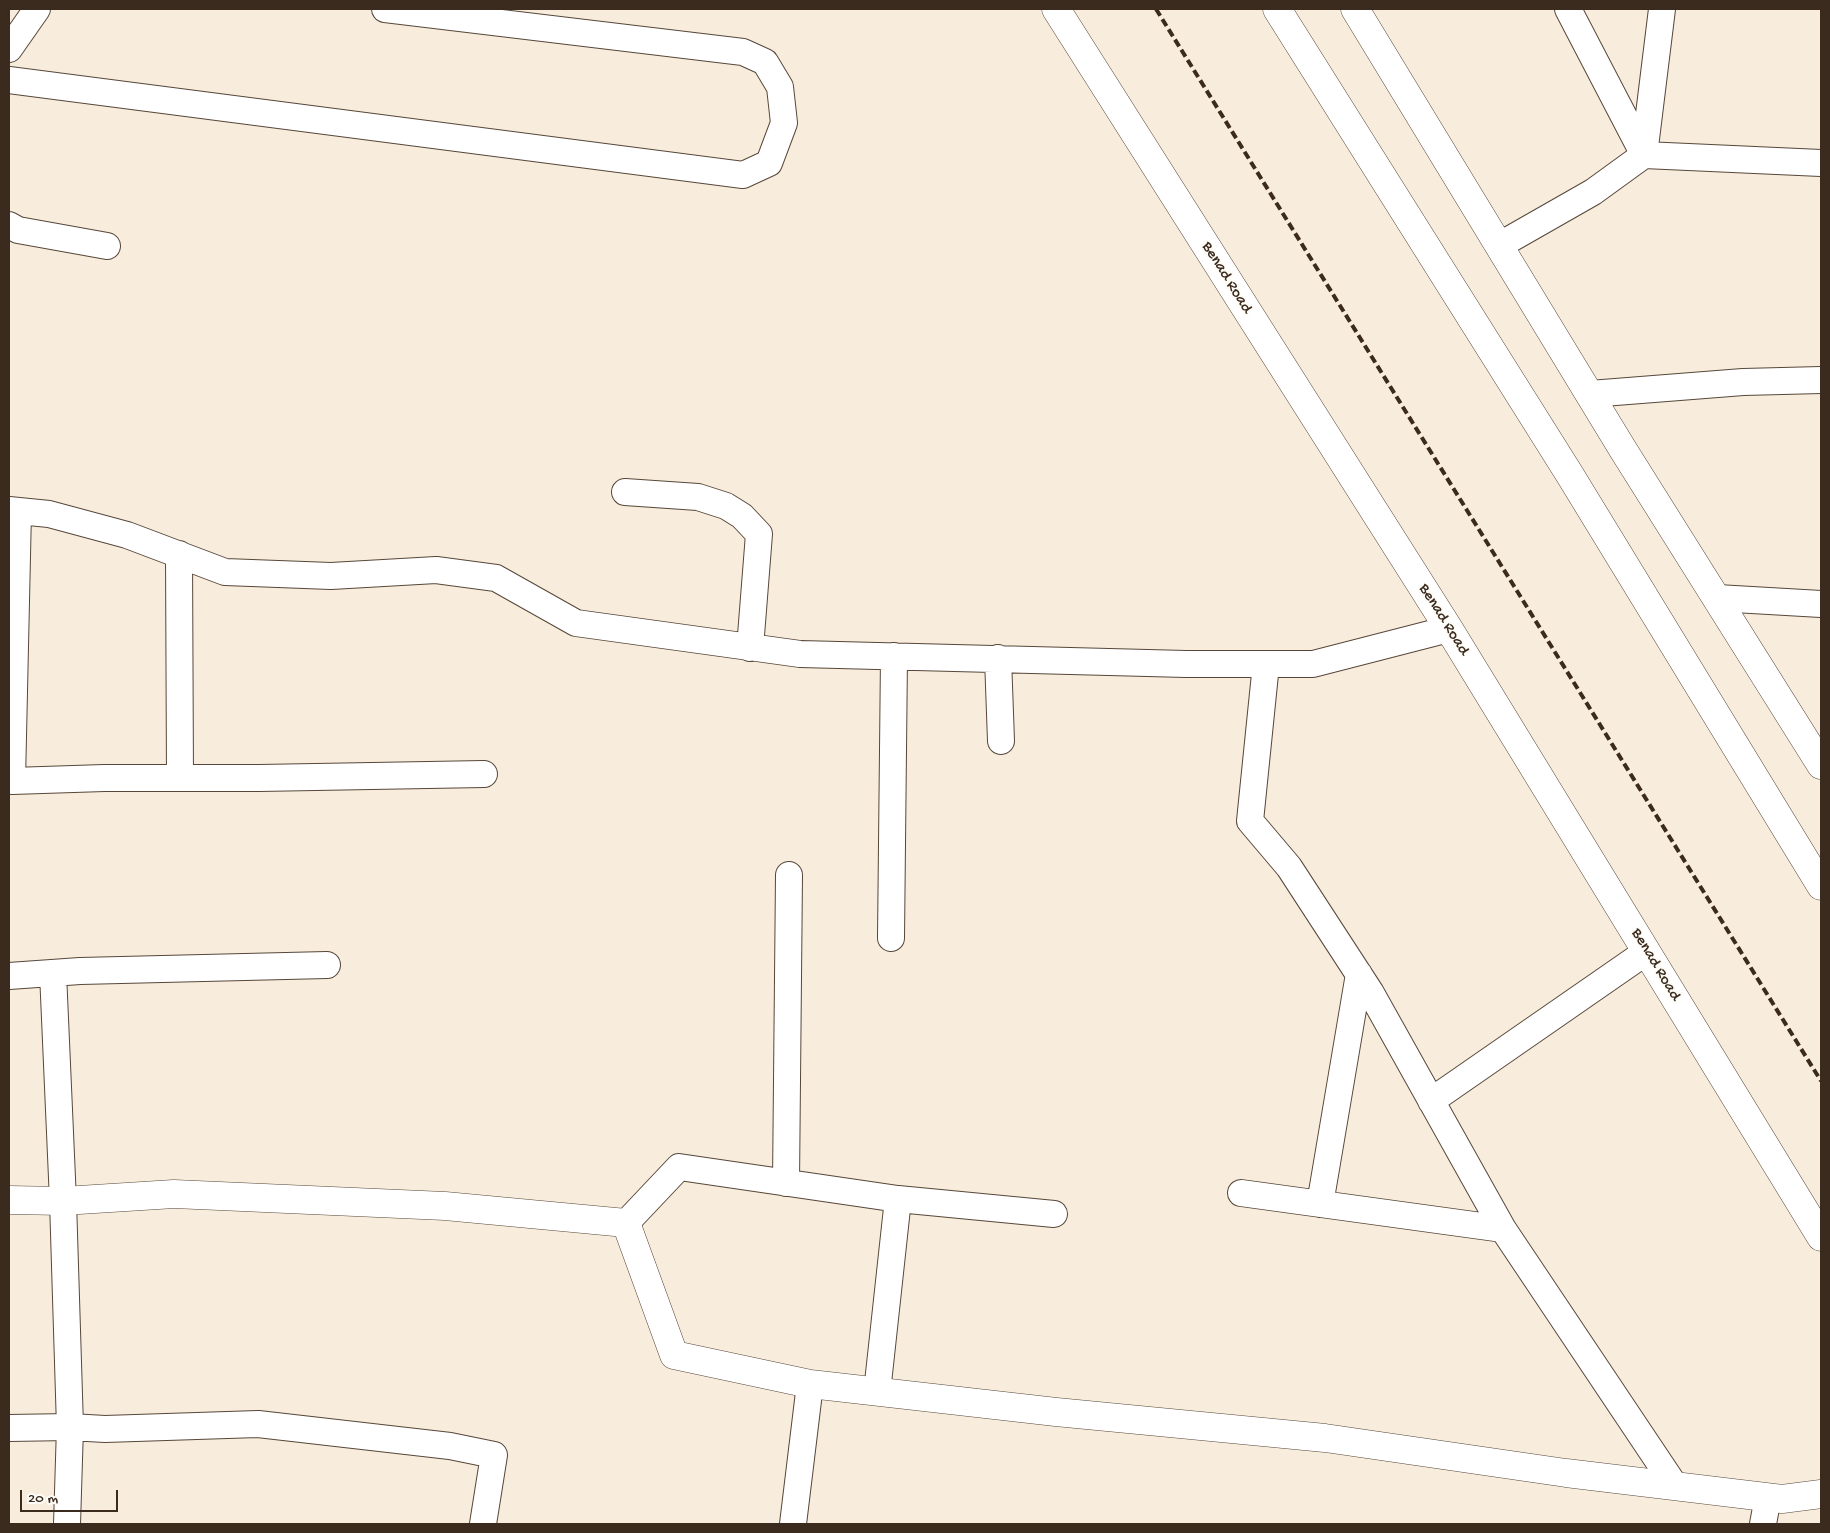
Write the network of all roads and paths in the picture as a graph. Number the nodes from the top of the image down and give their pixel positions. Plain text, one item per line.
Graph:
1 (37, 9) edge
2 (385, 9) edge
3 (1056, 9) edge
4 (1277, 9) edge
5 (1355, 9) edge
6 (1568, 9) edge
7 (1662, 9) edge
8 (9, 49) edge
9 (9, 80) edge
10 (1644, 155) junction
11 (1821, 163) edge
12 (9, 225) edge
13 (1500, 245) junction
14 (107, 246) dead end
15 (1821, 380) edge
16 (1590, 394) junction
17 (625, 492) dead end
18 (14, 510) edge
19 (179, 554) junction
20 (1717, 598) junction
21 (1821, 604) edge
22 (1449, 629) junction
23 (750, 648) junction
24 (894, 656) junction
25 (998, 658) junction
26 (1266, 664) junction
27 (1001, 741) dead end
28 (1821, 765) edge
29 (484, 774) dead end
30 (180, 778) junction
31 (789, 876) dead end
32 (1821, 886) edge
33 (891, 938) dead end
34 (1646, 952) junction
35 (327, 964) dead end
36 (53, 973) junction
37 (1359, 974) junction
38 (9, 976) edge
39 (1431, 1101) junction
40 (786, 1183) junction
41 (1241, 1193) dead end
42 (898, 1199) junction
43 (9, 1200) edge
44 (63, 1201) junction
45 (1320, 1204) junction
46 (1054, 1214) dead end
47 (626, 1223) junction
48 (1503, 1229) junction
49 (1821, 1237) edge
50 (810, 1384) junction
51 (877, 1392) junction
52 (70, 1427) junction
53 (9, 1428) edge
54 (1675, 1486) junction
55 (1821, 1494) edge
56 (1768, 1497) junction
57 (68, 1524) edge
58 (483, 1524) edge
59 (793, 1524) edge
60 (1763, 1524) edge

1 - 8 street
2 - 9 street
3 - 22 street, Benad Road
4 - 32 street
5 - 13 street
6 - 10 street
7 - 10 street
10 - 11 street
10 - 13 street
12 - 14 street
13 - 16 street
15 - 16 street
16 - 20 street
17 - 23 street
18 - 19 street
18 - 30 street
19 - 23 street
19 - 30 street
20 - 21 street
20 - 28 street
22 - 26 street
22 - 34 street, Benad Road
23 - 24 street
24 - 25 street
24 - 33 street
25 - 26 street
25 - 27 street
26 - 37 street
29 - 30 street
31 - 40 street
34 - 39 street
34 - 49 street, Benad Road
35 - 36 street
36 - 38 street
36 - 44 street
37 - 39 street
37 - 45 street
39 - 48 street
40 - 42 street
40 - 47 street
41 - 45 street
42 - 46 street
42 - 51 street
43 - 44 street
44 - 47 street
44 - 52 street
45 - 48 street
47 - 50 street
48 - 54 street
50 - 51 street
50 - 59 street
51 - 54 street
52 - 53 street
52 - 57 street
52 - 58 street
54 - 56 street
55 - 56 street
56 - 60 street

